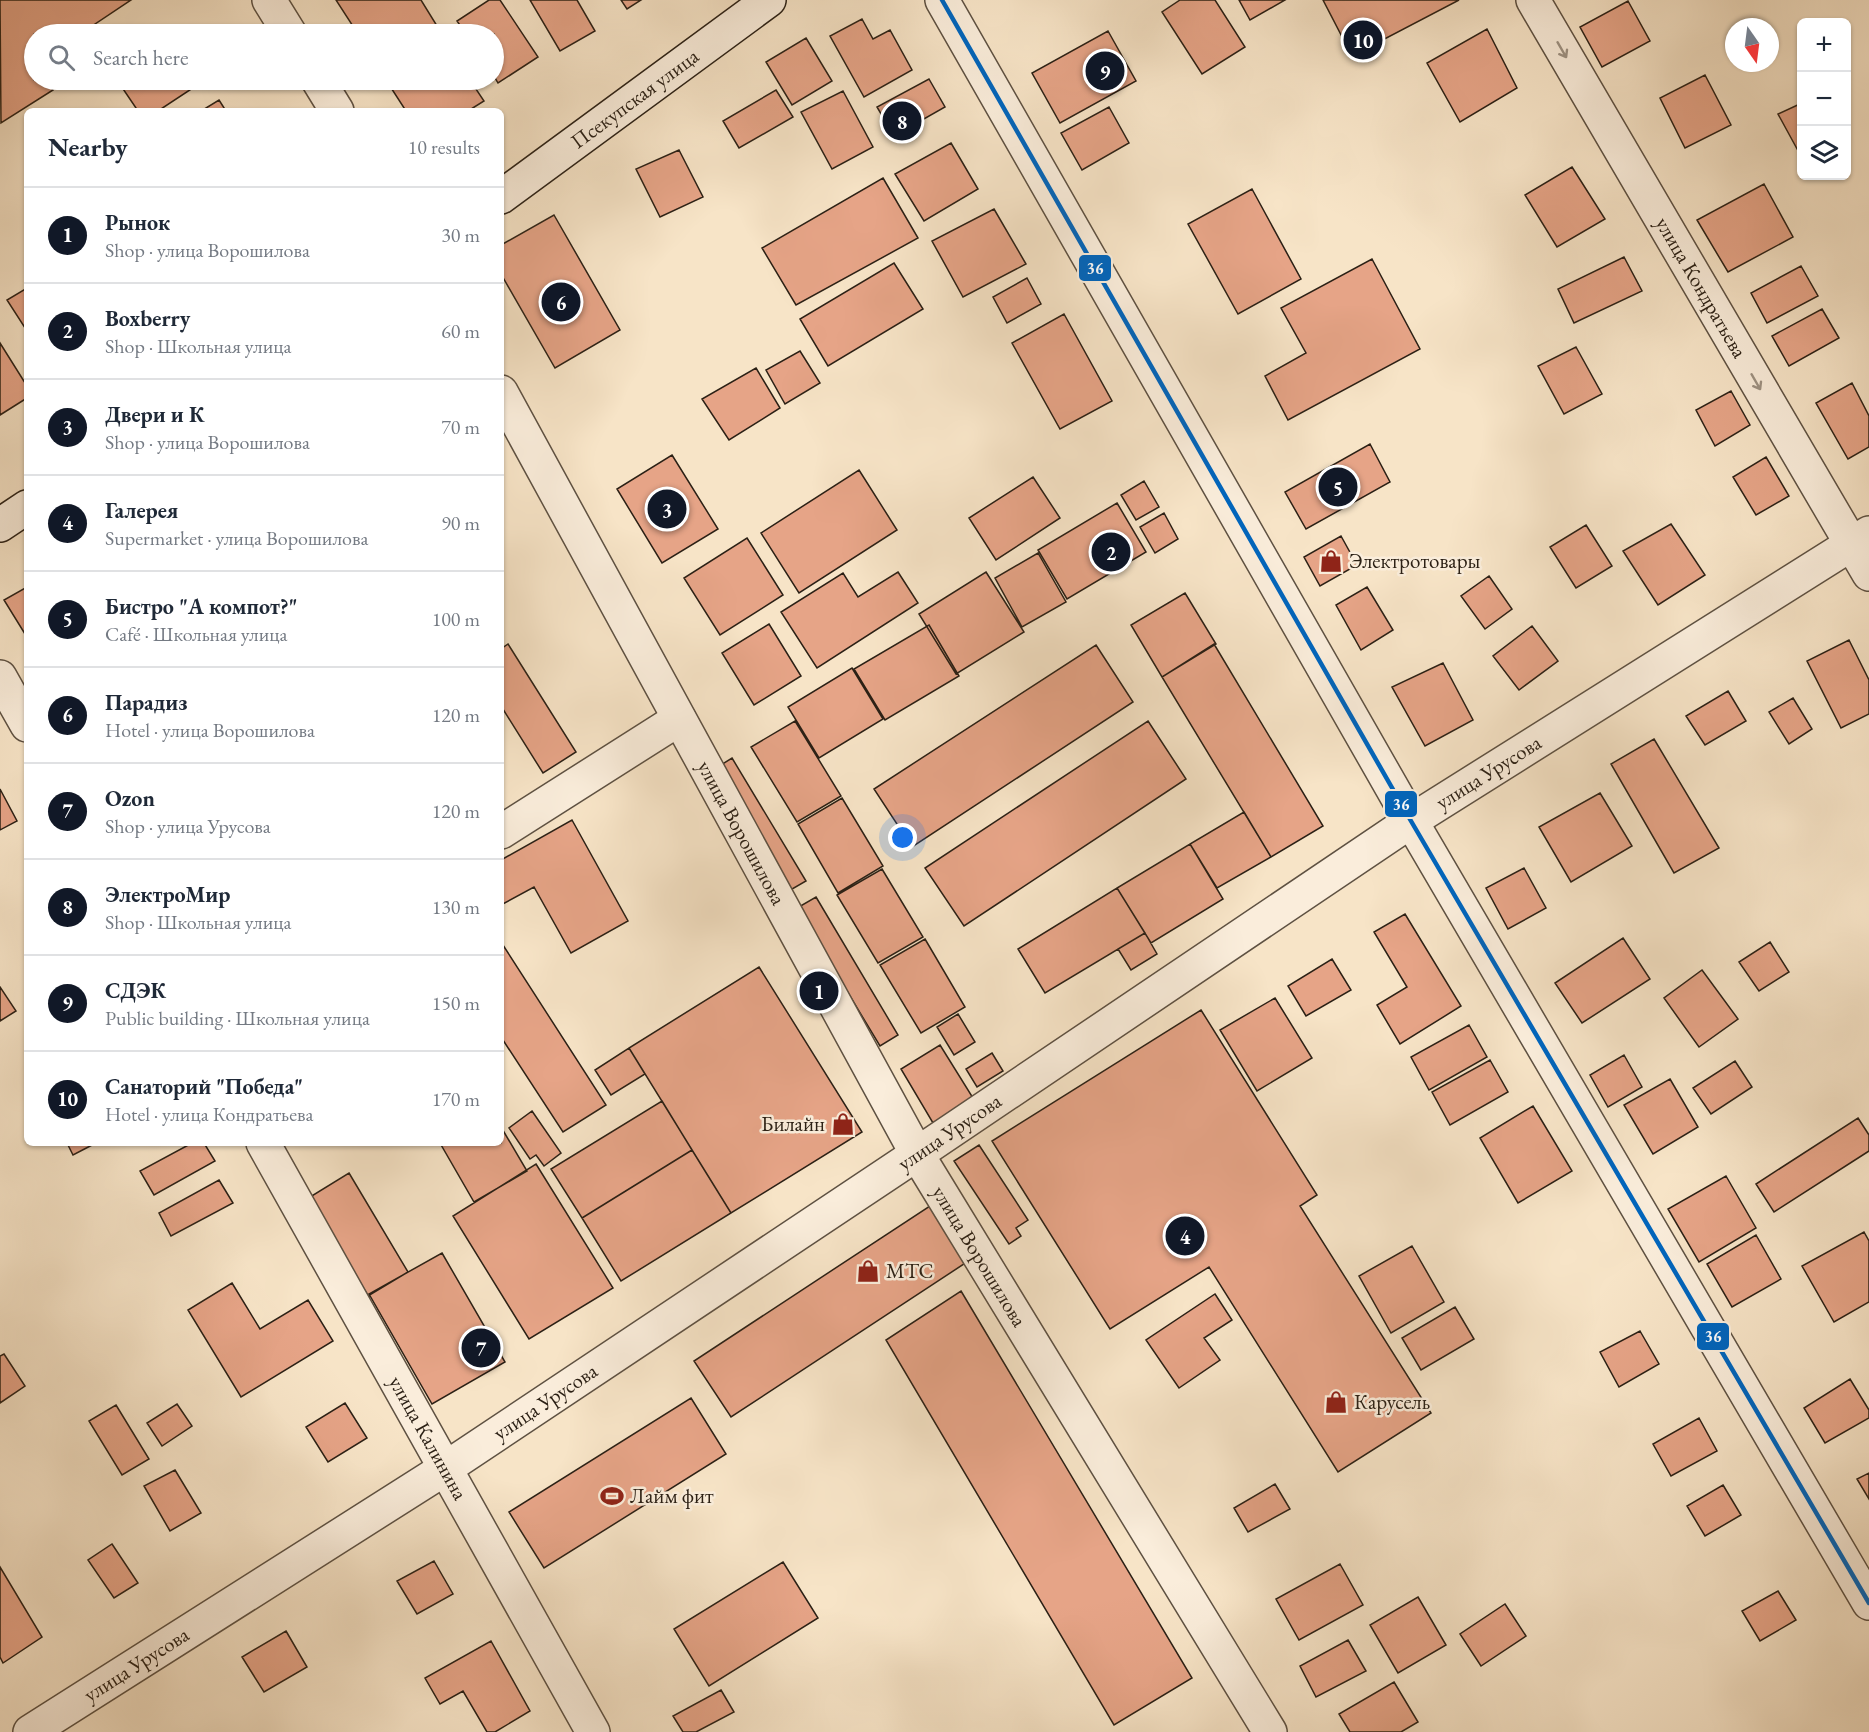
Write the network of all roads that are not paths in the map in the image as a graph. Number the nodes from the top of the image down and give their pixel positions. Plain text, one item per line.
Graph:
1 (269, 0) edge
2 (769, 0) edge
3 (942, 0) edge
4 (1533, 0) edge
5 (284, 24) edge
6 (324, 90) edge
7 (335, 108) edge
8 (504, 195) edge
9 (504, 397) edge
10 (24, 509) edge
11 (0, 525) edge
12 (1860, 539) edge
13 (1869, 574) edge
14 (0, 677) edge
15 (680, 719) junction
16 (24, 720) edge
17 (1411, 821) junction
18 (504, 830) edge
19 (265, 1146) edge
20 (917, 1154) junction
21 (446, 1468) junction
22 (1869, 1602) edge
23 (30, 1732) edge
24 (593, 1732) edge
25 (1270, 1732) edge

1 - 5 street
2 - 8 street, Псекупская улица
3 - 17 street
4 -> 12 street, улица Кондратьева
6 - 7 street
9 - 15 street, улица Ворошилова
10 - 11 street
12 - 13 street, улица Кондратьева
12 - 17 street, улица Урусова
14 - 16 street
15 - 18 street
15 - 20 street, улица Ворошилова
17 - 20 street, улица Урусова
17 - 22 street
19 - 21 street, улица Калинина
20 - 21 street, улица Урусова
20 - 25 street, улица Ворошилова
21 - 23 street, улица Урусова
21 - 24 street, улица Калинина

